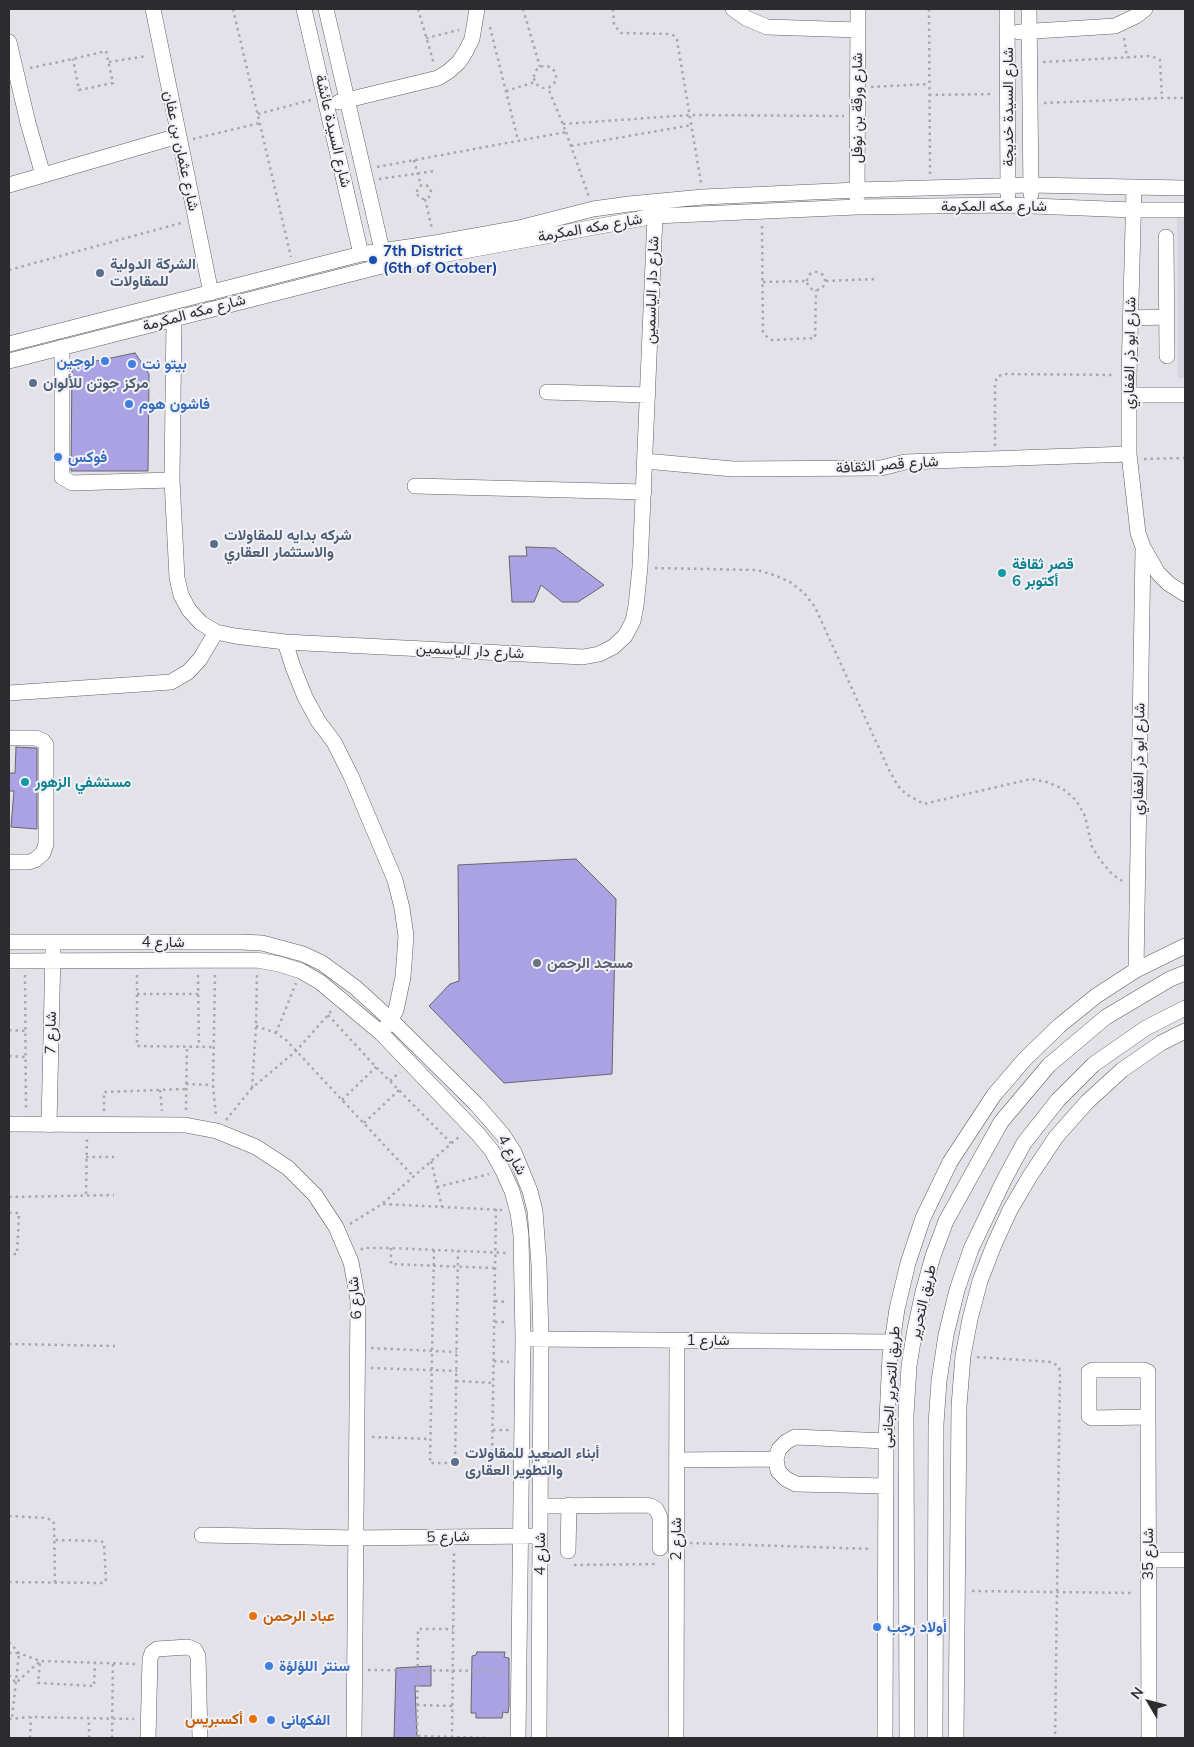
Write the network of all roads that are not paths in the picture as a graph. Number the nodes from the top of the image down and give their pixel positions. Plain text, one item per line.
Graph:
1 (153, 9) edge
2 (304, 9) edge
3 (326, 9) edge
4 (477, 9) edge
5 (733, 9) edge
6 (858, 9) edge
7 (1007, 9) edge
8 (1029, 9) edge
9 (1144, 9) edge
10 (858, 30) junction
11 (1029, 31) junction
12 (1008, 33) junction
13 (9, 42) edge
14 (346, 100) junction
15 (326, 101) junction
16 (179, 139) junction
17 (44, 175) junction
18 (9, 185) edge
19 (1030, 185) junction
20 (1008, 186) junction
21 (1134, 188) junction
22 (1185, 188) edge
23 (857, 190) junction
24 (1008, 205) junction
25 (1031, 205) junction
26 (857, 207) junction
27 (1133, 210) junction
28 (1185, 210) edge
29 (655, 216) junction
30 (1166, 237) dead end
31 (382, 250) junction
32 (361, 254) junction
33 (211, 293) junction
34 (1167, 317) junction
35 (1130, 318) junction
36 (174, 319) junction
37 (9, 344) edge
38 (62, 347) junction
39 (1167, 356) dead end
40 (9, 361) edge
41 (547, 392) dead end
42 (648, 395) junction
43 (1129, 395) junction
44 (1185, 395) edge
45 (1129, 457) junction
46 (645, 462) junction
47 (172, 480) junction
48 (415, 486) dead end
49 (644, 492) junction
50 (1143, 548) junction
51 (1185, 594) edge
52 (216, 632) junction
53 (285, 642) junction
54 (9, 693) edge
55 (9, 738) edge
56 (9, 862) edge
57 (53, 941) junction
58 (9, 942) edge
59 (1185, 946) edge
60 (9, 961) edge
61 (53, 961) junction
62 (1136, 970) junction
63 (1185, 973) edge
64 (1185, 1008) edge
65 (391, 1020) junction
66 (1185, 1031) edge
67 (381, 1033) junction
68 (9, 1124) edge
69 (50, 1124) junction
70 (950, 1162) junction
71 (977, 1165) junction
72 (523, 1339) junction
73 (541, 1339) junction
74 (677, 1340) junction
75 (892, 1342) junction
76 (1148, 1417) junction
77 (886, 1441) junction
78 (776, 1459) junction
79 (677, 1460) junction
80 (886, 1470) junction
81 (907, 1470) junction
82 (886, 1486) junction
83 (569, 1505) junction
84 (540, 1506) junction
85 (202, 1535) dead end
86 (521, 1536) junction
87 (540, 1536) junction
88 (356, 1538) junction
89 (660, 1548) dead end
90 (569, 1558) road end
91 (1148, 1560) junction
92 (1185, 1560) edge
93 (148, 1738) edge
94 (200, 1738) edge
95 (354, 1738) edge
96 (518, 1738) edge
97 (539, 1738) edge
98 (676, 1738) edge
99 (885, 1738) edge
100 (907, 1738) edge
101 (935, 1738) edge
102 (956, 1738) edge
103 (1149, 1738) edge

1 - 16 street, شارع عثمان بن عفان
2 - 15 street, شارع السيدة عائشة
3 - 14 street, شارع السيدة عائشة
4 - 14 street
5 - 10 street
6 - 10 street, شارع ورقة بن نوفل
7 - 12 street, شارع السيدة خديجة
8 - 11 street, شارع السيدة خديجة
9 - 11 street
10 - 23 street, شارع ورقة بن نوفل
11 - 12 street
11 - 19 street, شارع السيدة خديجة
12 - 20 street, شارع السيدة خديجة
13 - 17 street
14 - 15 street
14 - 31 street, شارع السيدة عائشة
15 - 32 street, شارع السيدة عائشة
16 - 17 street
16 - 33 street, شارع عثمان بن عفان
17 - 18 street
19 - 20 street, شارع مكه المكرمة
19 - 21 street, شارع مكه المكرمة
19 - 25 street, شارع السيدة خديجة
20 - 23 street, شارع مكه المكرمة
20 - 24 street, شارع السيدة خديجة
21 - 22 street, شارع مكه المكرمة
21 - 27 street, شارع ابو ذر الغفاري
23 - 26 street, شارع ورقة بن نوفل
23 - 31 street, شارع مكه المكرمة
24 - 25 street, شارع مكه المكرمة
24 - 26 street, شارع مكه المكرمة
25 - 27 street, شارع مكه المكرمة
26 - 29 street, شارع مكه المكرمة
27 - 28 street, شارع مكه المكرمة
27 - 35 street, شارع ابو ذر الغفاري
29 - 36 street, شارع مكه المكرمة
29 - 42 street, شارع دار الياسمين
30 - 34 street
31 - 32 street, شارع مكه المكرمة
32 - 33 street, شارع مكه المكرمة
33 - 37 street, شارع مكه المكرمة
34 - 35 street
34 - 39 street
35 - 43 street, شارع ابو ذر الغفاري
36 - 38 street, شارع مكه المكرمة
36 - 47 street, شارع دار الياسمين
38 - 40 street, شارع مكه المكرمة
38 - 47 street
41 - 42 street
42 - 46 street, شارع دار الياسمين
43 - 44 street
43 - 45 street, شارع ابو ذر الغفاري
45 - 46 street, شارع قصر الثقافة
45 - 50 street, شارع ابو ذر الغفاري
46 - 49 street, شارع دار الياسمين
47 - 52 street, شارع دار الياسمين
48 - 49 street
49 - 53 street, شارع دار الياسمين
50 - 51 street, شارع ابو ذر الغفاري
50 - 62 street, شارع ابو ذر الغفاري
52 - 53 street, شارع دار الياسمين
52 - 54 street
53 - 65 street
55 - 56 street
57 - 58 street, شارع 4
57 - 61 street, شارع 7
57 - 65 street, شارع 4
59 - 62 street, طريق التحرير الجانبى
60 - 61 street, شارع 4
61 - 67 street, شارع 4
61 - 69 street, شارع 7
62 - 70 street, طريق التحرير الجانبى
63 - 71 street, طريق التحرير
64 - 101 street, طريق التحرير
65 - 67 street
65 - 73 street, شارع 4
66 - 102 street
67 - 72 street, شارع 4
68 - 69 street, شارع 6
69 - 88 street, شارع 6
70 - 71 street
70 - 75 street, طريق التحرير الجانبى
71 - 81 street, طريق التحرير
72 - 73 street, شارع 1
72 - 86 street, شارع 4
73 - 74 street, شارع 1
73 - 84 street, شارع 4
74 - 75 street, شارع 1
74 - 79 street, شارع 2
75 - 77 street, طريق التحرير الجانبى
76 - 76 street, شارع 35
76 - 91 street, شارع 35
77 - 78 street
77 - 80 street, طريق التحرير الجانبى
78 - 79 street
78 - 82 street
79 - 98 street, شارع 2
80 - 81 street
80 - 82 street, طريق التحرير الجانبى
81 - 100 street, طريق التحرير
82 - 99 street, طريق التحرير الجانبى
83 - 84 street
83 - 89 street
83 - 90 street
84 - 87 street, شارع 4
85 - 88 street, شارع 5
86 - 87 street, شارع 5
86 - 88 street, شارع 5
86 - 96 street, شارع 4
87 - 97 street, شارع 4
88 - 95 street, شارع 6
91 - 92 street
91 - 103 street, شارع 35
93 - 94 street

